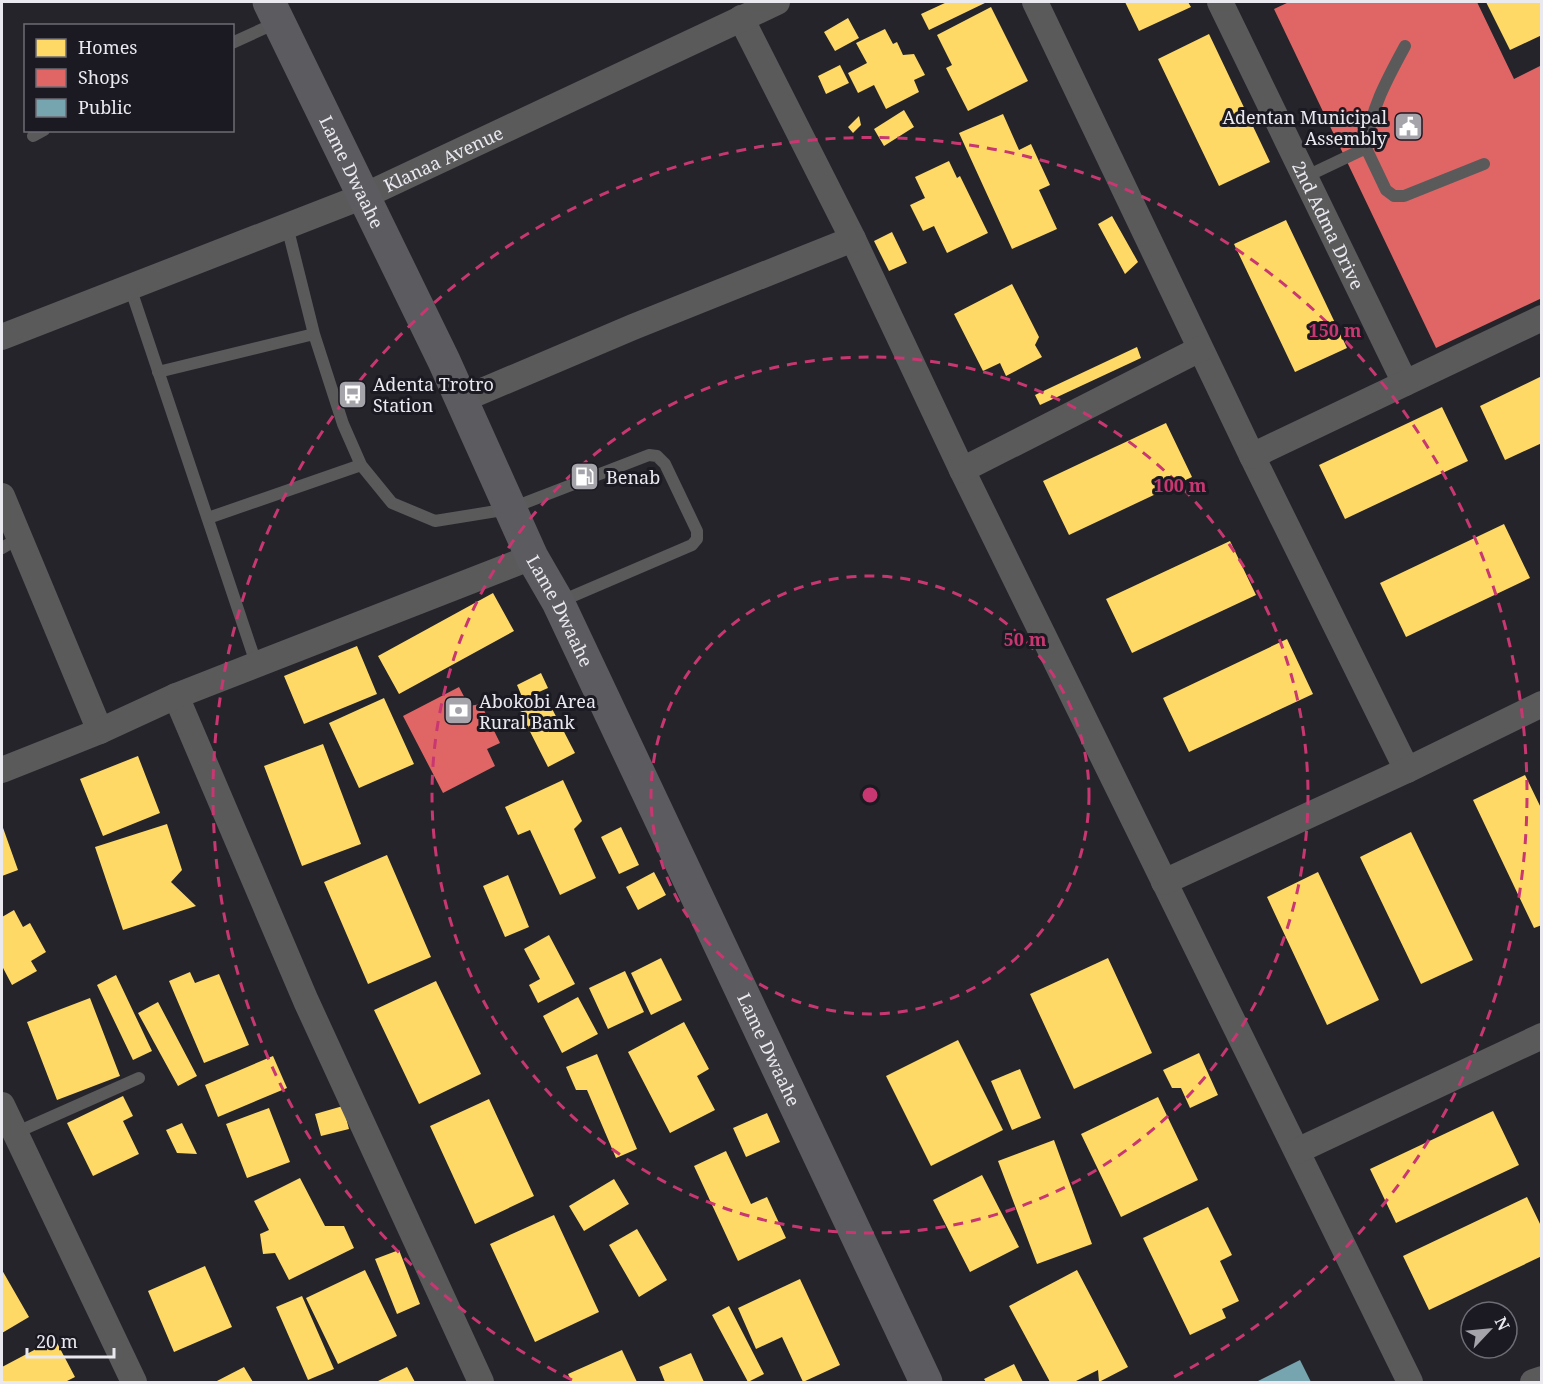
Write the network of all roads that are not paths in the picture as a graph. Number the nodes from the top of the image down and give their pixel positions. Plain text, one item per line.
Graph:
1 (777, 2) edge
2 (1035, 2) edge
3 (1220, 2) edge
4 (274, 12) edge
5 (741, 18) junction
6 (234, 42) edge
7 (1405, 46) dead end
8 (1366, 148) junction
9 (1484, 164) dead end
10 (1305, 177) junction
11 (364, 196) junction
12 (287, 226) junction
13 (853, 238) junction
14 (130, 287) junction
15 (1542, 318) edge
16 (314, 334) junction
17 (2, 337) edge
18 (1200, 349) junction
19 (158, 372) junction
20 (1405, 384) junction
21 (461, 400) junction
22 (1252, 456) junction
23 (361, 465) junction
24 (962, 470) junction
25 (2, 496) edge
26 (509, 509) junction
27 (208, 518) junction
28 (10, 543) edge
29 (532, 557) junction
30 (558, 602) junction
31 (257, 666) junction
32 (176, 696) junction
33 (1542, 704) edge
34 (100, 731) junction
35 (2, 770) edge
36 (1407, 770) junction
37 (1164, 882) junction
38 (1542, 1036) edge
39 (139, 1078) dead end
40 (2, 1105) edge
41 (15, 1133) junction
42 (1297, 1151) junction
43 (1542, 1378) edge
44 (134, 1383) edge
45 (481, 1383) edge
46 (926, 1383) edge
47 (1410, 1383) edge
48 (1533, 1383) edge

1 - 5 street, Klanaa Avenue
2 - 18 street
3 - 10 street, 2nd Adma Drive
4 - 6 lane
4 - 11 street, Lame Dwaahe
5 - 11 street, Klanaa Avenue
5 - 13 street
7 - 8 lane
8 - 9 lane
8 - 10 lane
10 - 20 street, 2nd Adma Drive
11 - 12 street, Klanaa Avenue
11 - 21 street, Lame Dwaahe
12 - 14 street, Klanaa Avenue
12 - 16 lane
13 - 21 street
13 - 24 street
14 - 17 street, Klanaa Avenue
14 - 19 lane
15 - 20 street
16 - 19 lane
16 - 23 lane
18 - 22 street
18 - 24 street
19 - 27 lane
20 - 22 street
21 - 26 street, Lame Dwaahe
22 - 36 street
23 - 26 lane
23 - 27 lane
24 - 37 street
25 - 28 street
26 - 29 street, Lame Dwaahe
26 - 30 lane
27 - 31 lane
28 - 34 street
29 - 30 street, Lame Dwaahe
29 - 31 street
30 - 46 street, Lame Dwaahe
31 - 32 street
32 - 34 street
32 - 45 street
33 - 36 street
34 - 35 street
36 - 37 street
37 - 42 street
38 - 42 street
39 - 41 lane
40 - 41 street
41 - 44 street
42 - 47 street
43 - 48 street

